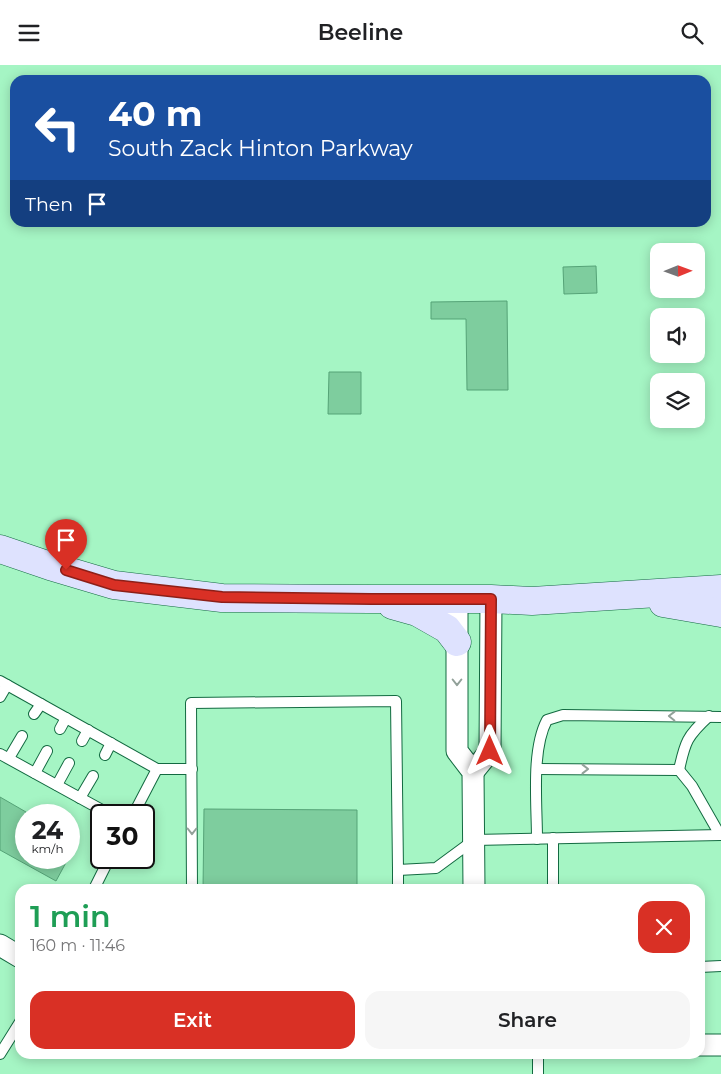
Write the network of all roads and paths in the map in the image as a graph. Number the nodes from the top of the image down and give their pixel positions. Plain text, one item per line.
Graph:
1 (0, 549) edge
2 (721, 589) edge
3 (617, 595) junction
4 (371, 599) junction
5 (457, 599) junction
6 (491, 599) junction
7 (721, 613) edge
8 (457, 642) junction
9 (4, 683) edge
10 (0, 697) edge
11 (41, 704) junction
12 (34, 714) dead end
13 (708, 716) junction
14 (721, 717) edge
15 (66, 718) junction
16 (60, 729) dead end
17 (88, 730) junction
18 (22, 736) dead end
19 (82, 741) dead end
20 (111, 743) junction
21 (47, 751) dead end
22 (105, 755) dead end
23 (4, 756) edge
24 (69, 763) dead end
25 (157, 769) junction
26 (192, 769) junction
27 (537, 769) junction
28 (679, 770) junction
29 (472, 772) junction
30 (35, 773) junction
31 (92, 776) dead end
32 (57, 785) junction
33 (80, 798) junction
34 (91, 804) edge
35 (138, 804) edge
36 (720, 835) edge
37 (537, 839) junction
38 (552, 839) junction
39 (474, 840) junction
40 (104, 869) edge
41 (398, 870) junction
42 (96, 884) edge
43 (192, 884) edge
44 (398, 884) edge
45 (474, 884) edge
46 (553, 884) edge
47 (0, 945) edge
48 (15, 954) edge
49 (721, 966) edge
50 (705, 967) edge
51 (15, 1028) edge
52 (705, 1045) edge
53 (721, 1045) edge
54 (2, 1047) edge
55 (538, 1059) edge
56 (538, 1074) edge

1 - 4 main road
2 - 3 main road
3 - 6 main road
3 - 7 main road
4 - 5 main road
4 - 8 main road
5 - 6 main road
5 - 8 street
6 - 29 street
8 -> 29 street
9 - 10 lane
9 - 11 lane
11 - 12 lane
11 - 15 lane
13 - 14 lane
13 -> 27 lane
13 - 28 lane
15 - 16 lane
15 - 17 lane
17 - 19 lane
17 - 20 lane
18 - 23 lane
20 - 22 lane
20 - 25 lane
21 - 30 lane
23 - 30 lane
24 - 32 lane
25 - 26 lane
25 - 35 lane
26 - 41 lane
26 -> 43 lane
27 -> 28 lane
27 - 37 lane
28 - 36 lane
29 - 39 street
30 - 32 lane
31 - 33 lane
32 - 33 lane
33 - 34 lane
36 - 38 lane
37 - 38 lane
37 - 39 lane
38 - 46 lane
39 - 41 lane
39 - 45 street
40 - 42 lane
41 - 44 lane
47 - 48 street
49 - 50 lane
51 - 54 lane
52 - 53 street
55 - 56 lane

